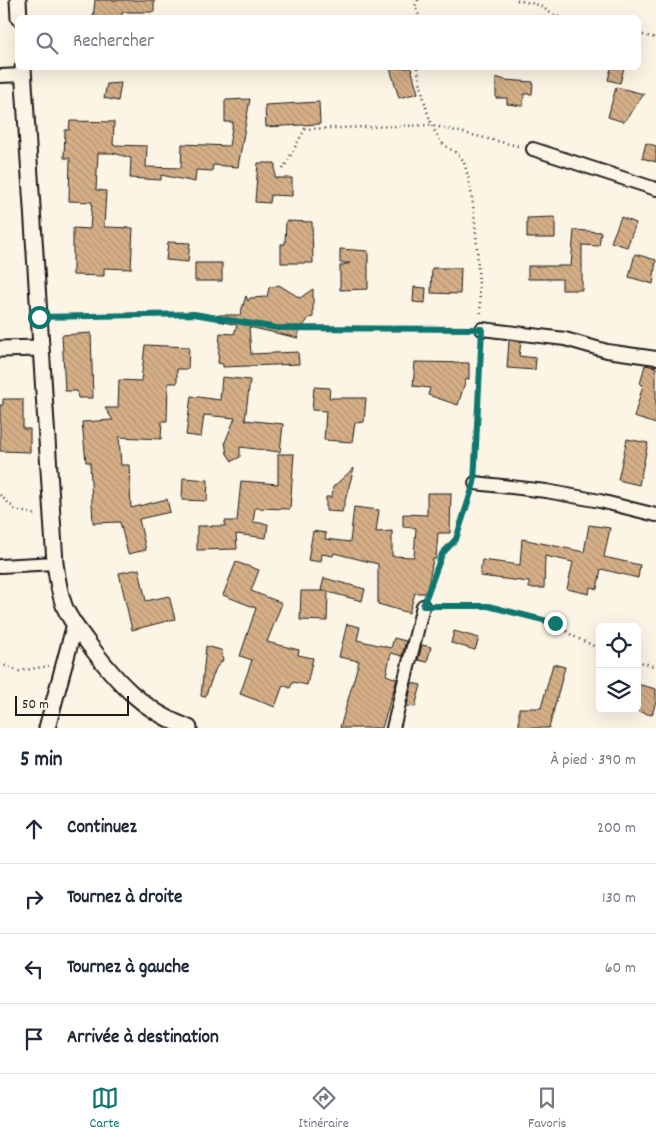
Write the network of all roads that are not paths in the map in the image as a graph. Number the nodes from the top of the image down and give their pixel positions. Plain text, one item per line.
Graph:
1 (18, 0) edge
2 (20, 15) edge
3 (23, 71) edge
4 (0, 76) edge
5 (533, 150) road end
6 (656, 189) edge
7 (482, 329) road end
8 (41, 348) junction
9 (0, 349) edge
10 (656, 358) edge
11 (474, 483) road end
12 (656, 515) edge
13 (55, 563) junction
14 (0, 566) edge
15 (423, 606) road end
16 (75, 624) junction
17 (47, 728) edge
18 (190, 728) edge
19 (393, 728) edge

1 - 2 street
3 - 4 street
3 - 8 street
5 - 6 street
7 - 10 street
8 - 9 street
8 - 13 street
11 - 12 street
13 - 14 street
13 - 16 street
15 - 19 street
16 - 17 street
16 - 18 street

